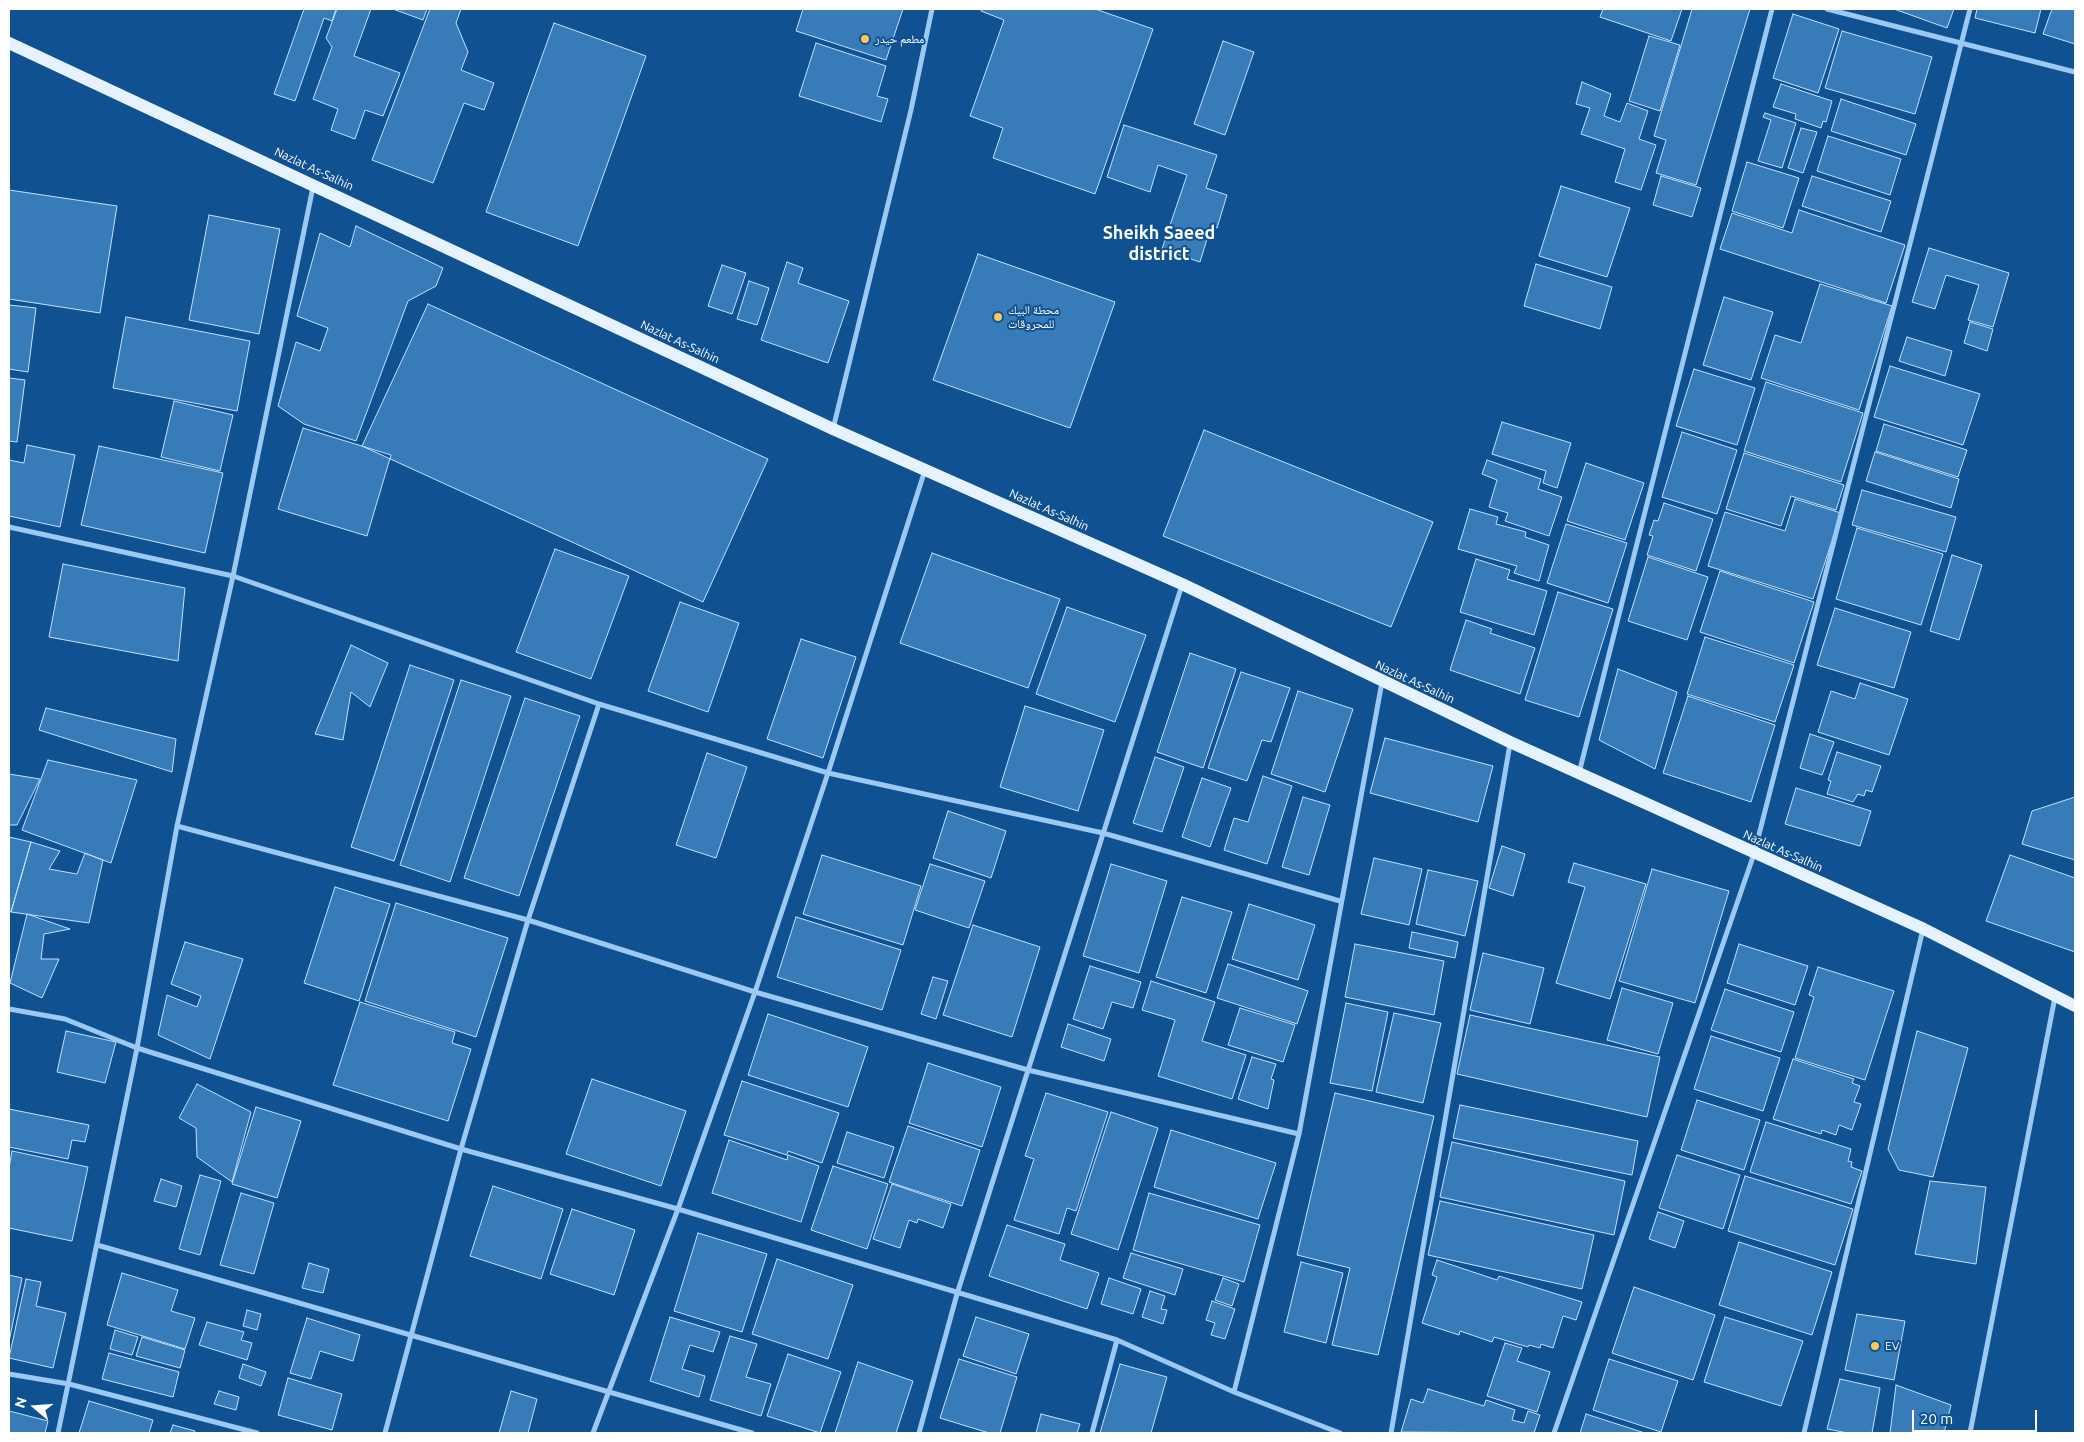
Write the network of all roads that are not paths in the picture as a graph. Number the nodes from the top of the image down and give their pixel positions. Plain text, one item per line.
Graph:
1 (932, 9) edge
2 (1772, 9) edge
3 (1827, 9) edge
4 (1970, 9) edge
5 (9, 43) edge
6 (1962, 43) junction
7 (2075, 72) edge
8 (314, 184) junction
9 (833, 429) junction
10 (925, 470) junction
11 (9, 527) edge
12 (233, 576) junction
13 (1182, 584) junction
14 (1382, 682) junction
15 (599, 704) junction
16 (1510, 742) junction
17 (1579, 773) junction
18 (828, 774) junction
19 (177, 826) junction
20 (1103, 833) junction
21 (1754, 854) junction
22 (1340, 900) junction
23 (528, 920) junction
24 (1924, 929) junction
25 (755, 992) junction
26 (2055, 996) junction
27 (2075, 1006) edge
28 (9, 1009) edge
29 (137, 1048) junction
30 (1028, 1070) junction
31 (1299, 1134) junction
32 (461, 1149) junction
33 (678, 1209) junction
34 (97, 1245) junction
35 (956, 1294) junction
36 (412, 1334) junction
37 (1117, 1340) junction
38 (9, 1374) edge
39 (68, 1384) junction
40 (609, 1391) junction
41 (1234, 1392) junction
42 (58, 1433) edge
43 (257, 1433) edge
44 (385, 1433) edge
45 (593, 1433) edge
46 (752, 1433) edge
47 (919, 1433) edge
48 (1092, 1433) edge
49 (1340, 1433) edge
50 (1391, 1433) edge
51 (1554, 1433) edge
52 (1804, 1433) edge
53 (1970, 1433) edge

1 - 9 street
2 - 17 street
3 - 6 street
4 - 6 street
5 - 8 main road, Nazlat As-Salhin
6 - 7 street
6 - 21 street
8 - 9 main road, Nazlat As-Salhin
8 - 12 street
9 - 10 main road, Nazlat As-Salhin
10 - 13 main road, Nazlat As-Salhin
10 - 18 street
11 - 12 street
12 - 15 street
12 - 19 street
13 - 14 main road, Nazlat As-Salhin
13 - 20 street
14 - 16 main road, Nazlat As-Salhin
14 - 22 street
15 - 18 street
15 - 23 street
16 - 17 main road, Nazlat As-Salhin
16 - 50 street
17 - 21 main road, Nazlat As-Salhin
18 - 20 street
18 - 25 street
19 - 23 street
19 - 29 street
20 - 22 street
20 - 30 street
21 - 24 main road, Nazlat As-Salhin
21 - 51 street
22 - 31 street
23 - 25 street
23 - 32 street
24 - 26 main road, Nazlat As-Salhin
24 - 52 street
25 - 30 street
25 - 33 street
26 - 27 main road, Nazlat As-Salhin
26 - 53 street
28 - 29 street
29 - 32 street
29 - 34 street
30 - 31 street
30 - 35 street
31 - 41 street
32 - 33 street
32 - 36 street
33 - 35 street
33 - 40 street
34 - 36 street
34 - 39 street
35 - 37 street
35 - 47 street
36 - 40 street
36 - 44 street
37 - 41 street
37 - 48 street
38 - 39 street
39 - 42 street
39 - 43 street
40 - 45 street
40 - 46 street
41 - 49 street

